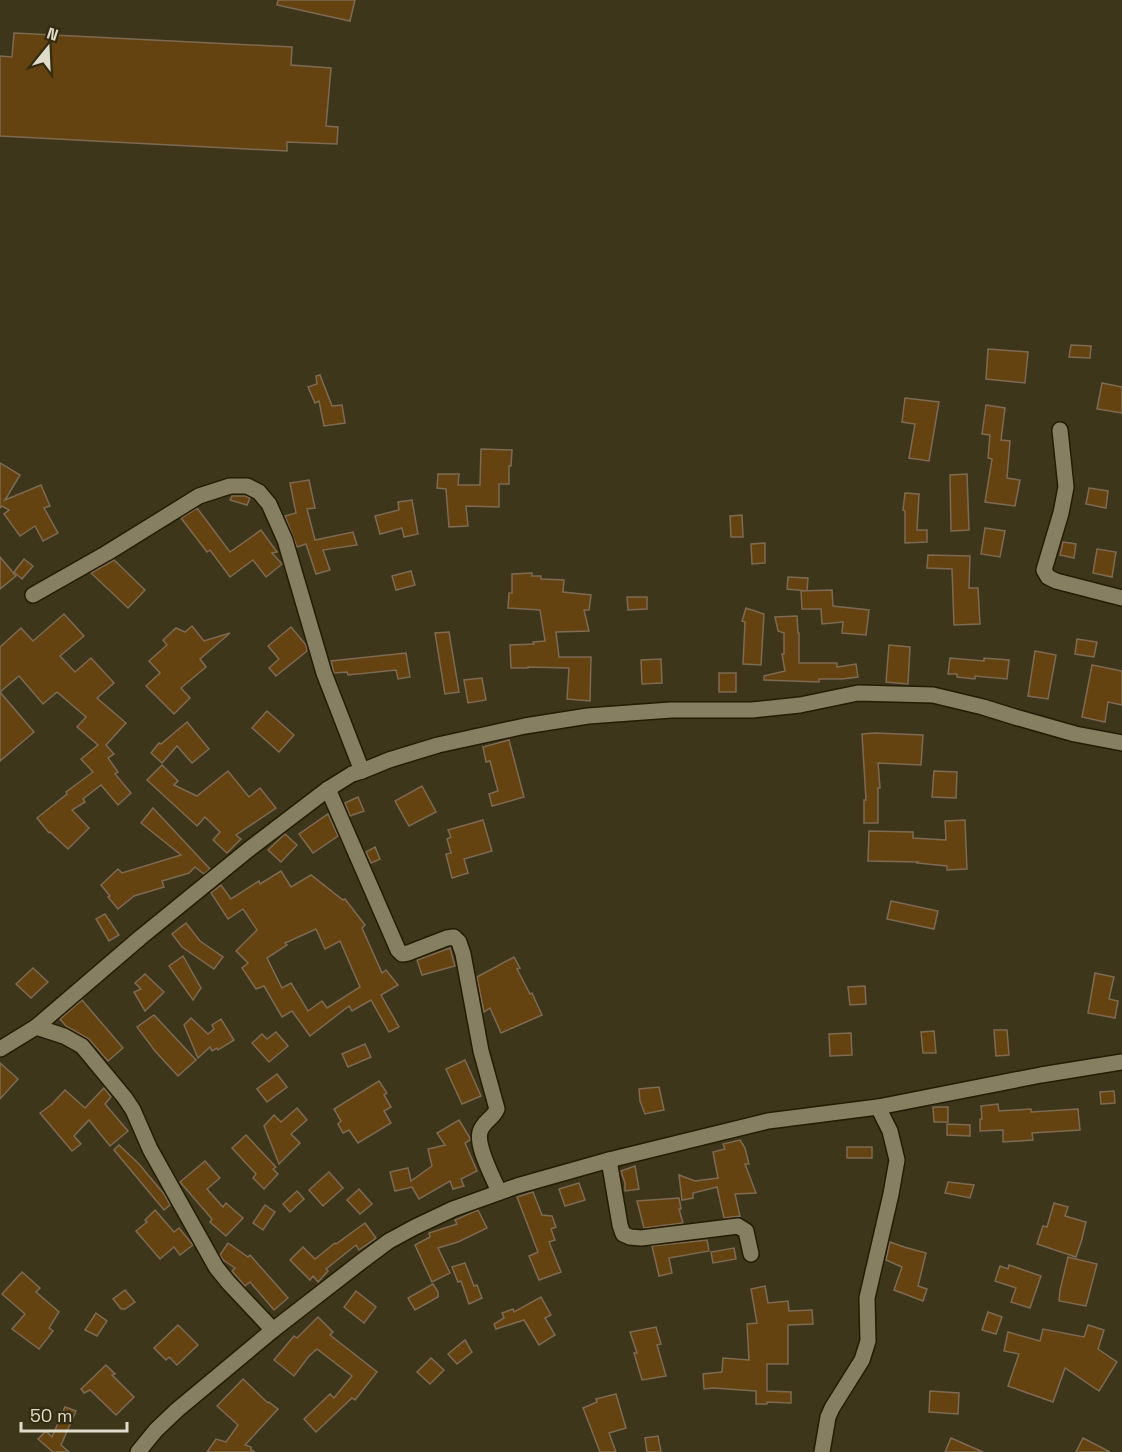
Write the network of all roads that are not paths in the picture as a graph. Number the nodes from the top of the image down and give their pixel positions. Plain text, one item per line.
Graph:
1 (1060, 430) dead end
2 (33, 595) dead end
3 (1122, 598) edge
4 (1122, 743) edge
5 (362, 771) junction
6 (328, 789) junction
7 (36, 1027) junction
8 (0, 1049) edge
9 (1122, 1062) edge
10 (878, 1107) junction
11 (609, 1160) junction
12 (499, 1192) junction
13 (751, 1254) dead end
14 (273, 1330) junction
15 (138, 1452) edge
16 (822, 1452) edge

1 - 3 street
2 - 5 street
4 - 5 street
5 - 6 street
6 - 7 street
6 - 12 street
7 - 8 street
7 - 14 street
9 - 10 street
10 - 11 street
10 - 16 street
11 - 12 street
11 - 13 street
12 - 14 street
14 - 15 street

